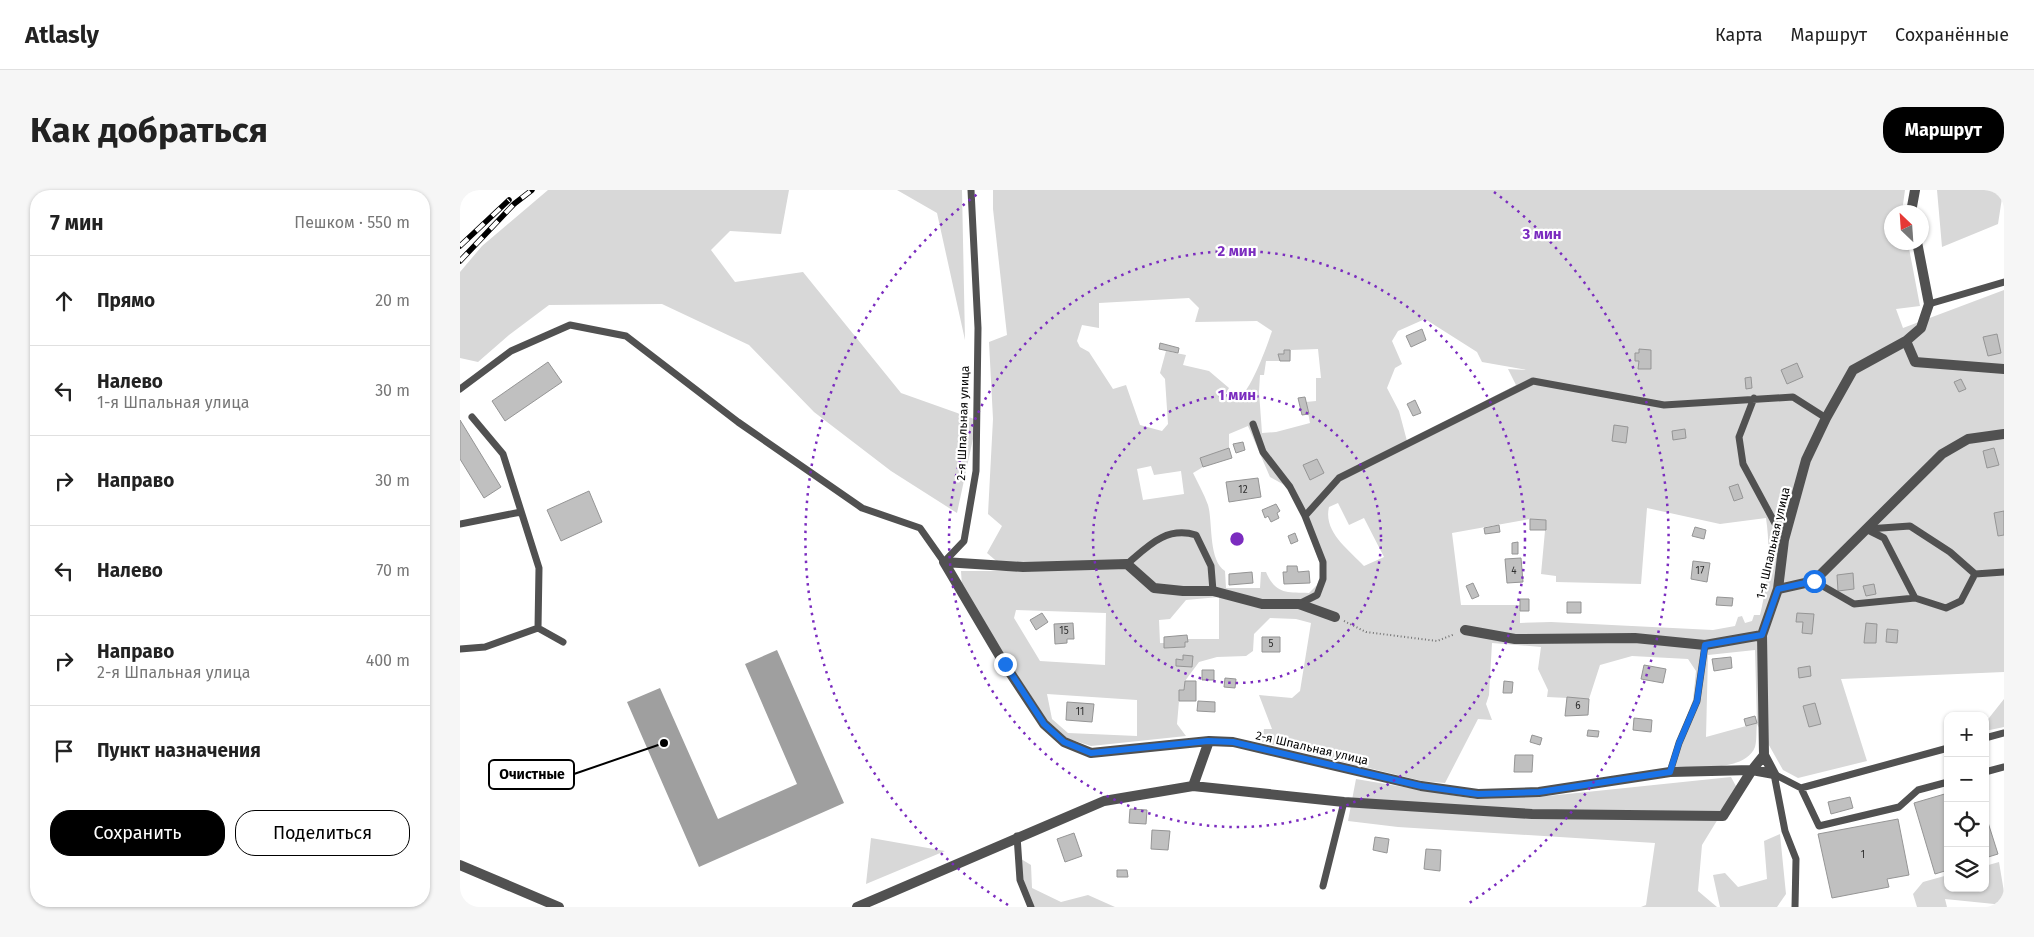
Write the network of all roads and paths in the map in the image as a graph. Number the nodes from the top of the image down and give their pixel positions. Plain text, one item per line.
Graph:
1 (971, 190) edge
2 (1915, 190) edge
3 (1913, 205) edge
4 (1919, 250) edge
5 (2004, 282) edge
6 (1929, 304) junction
7 (1906, 341) junction
8 (2004, 369) edge
9 (460, 389) edge
10 (1754, 398) junction
11 (472, 417) dead end
12 (1826, 418) junction
13 (1252, 424) dead end
14 (2004, 434) edge
15 (521, 512) junction
16 (1305, 516) junction
17 (460, 524) edge
18 (1864, 529) junction
19 (1784, 540) junction
20 (944, 562) junction
21 (1127, 564) junction
22 (2004, 572) edge
23 (1975, 574) junction
24 (1814, 581) junction
25 (1778, 589) junction
26 (1213, 590) junction
27 (1915, 598) junction
28 (1299, 604) junction
29 (1335, 617) joint
30 (538, 628) junction
31 (1465, 630) joint
32 (1762, 635) junction
33 (563, 642) dead end
34 (1705, 645) junction
35 (460, 649) edge
36 (2004, 733) edge
37 (1989, 737) edge
38 (1208, 741) junction
39 (1944, 749) edge
40 (1764, 755) junction
41 (2004, 767) edge
42 (1752, 770) junction
43 (1989, 771) edge
44 (1670, 772) junction
45 (1774, 774) junction
46 (1944, 783) edge
47 (1193, 786) junction
48 (1800, 788) junction
49 (1344, 802) junction
50 (1017, 836) junction
51 (460, 865) edge
52 (1323, 886) dead end
53 (559, 907) edge
54 (857, 907) edge
55 (1030, 907) edge
56 (1795, 907) edge

1 - 20 lane, 2-я Шпальная улица
2 - 3 street
4 - 6 street
5 - 6 lane
6 - 7 street, 1-я Шпальная улица
7 - 8 street
7 - 12 street, 1-я Шпальная улица
9 - 20 lane
10 - 12 lane
10 - 16 lane
10 - 19 lane
11 - 15 lane
12 - 19 street, 1-я Шпальная улица
13 - 16 lane
14 - 18 street
15 - 17 lane
15 - 30 lane
16 - 28 lane
18 - 23 lane
18 - 24 street
18 - 27 lane
19 - 25 street, 1-я Шпальная улица
20 - 21 street
20 - 38 street, 2-я Шпальная улица
21 - 26 street
21 - 26 lane
22 - 23 lane
23 - 27 lane
24 - 25 street
24 - 27 lane
25 - 32 street, 1-я Шпальная улица
26 - 28 street
28 - 29 street
29 - 31 path
30 - 33 lane
30 - 35 lane
31 - 34 street
32 - 34 street
32 - 40 street, 1-я Шпальная улица
34 - 44 lane
36 - 37 lane
38 - 44 street, 2-я Шпальная улица
38 - 47 street
39 - 48 lane
40 - 42 street
40 - 45 street, 1-я Шпальная улица
41 - 43 lane
42 - 44 street, 2-я Шпальная улица
42 - 45 street, 2-я Шпальная улица
42 - 49 street
45 - 48 lane
45 - 56 lane
46 - 48 lane
47 - 49 street
47 - 50 street
49 - 52 lane
50 - 54 street
50 - 55 lane
51 - 53 street

